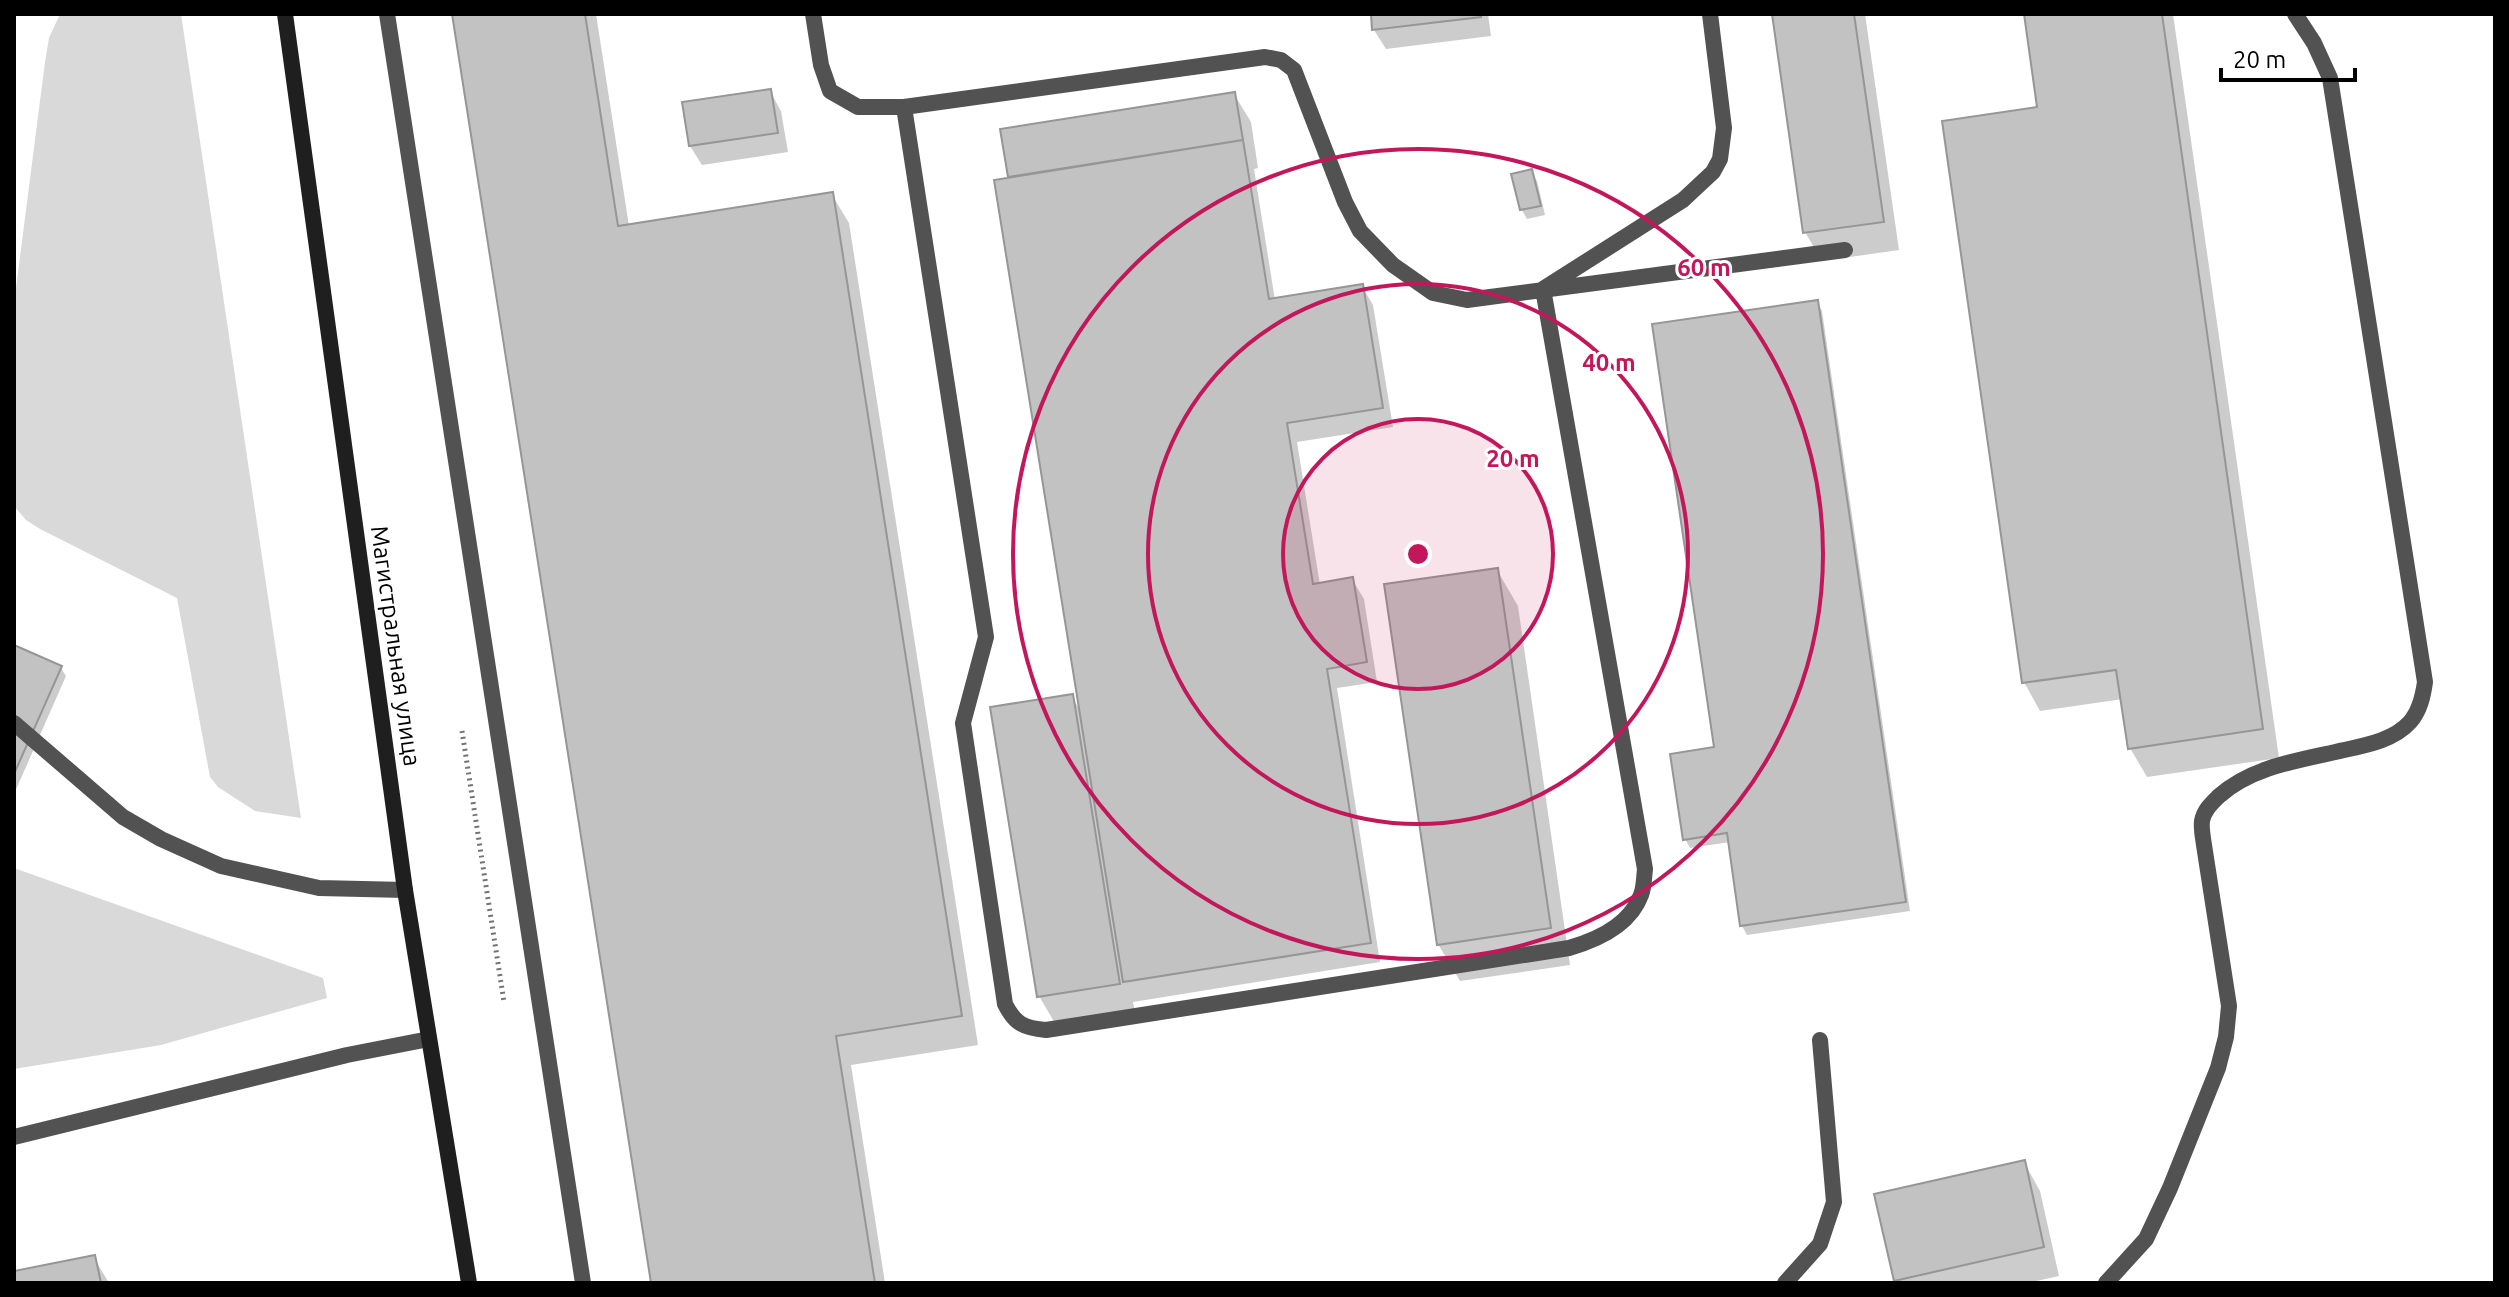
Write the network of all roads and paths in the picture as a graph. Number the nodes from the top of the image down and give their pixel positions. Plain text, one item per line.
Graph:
1 (285, 14) edge
2 (387, 14) edge
3 (813, 14) edge
4 (1710, 14) edge
5 (2295, 14) edge
6 (904, 107) junction
7 (1845, 250) dead end
8 (1543, 289) junction
9 (14, 723) edge
10 (405, 890) junction
11 (429, 1039) junction
12 (1820, 1040) dead end
13 (14, 1137) edge
14 (469, 1283) edge
15 (583, 1283) edge
16 (1785, 1283) edge
17 (2106, 1283) edge

1 - 10 main road, Магистральная улица
2 - 15 lane
3 - 6 lane
4 - 8 lane
5 - 17 lane
6 - 8 lane
6 - 8 lane
7 - 8 lane
9 - 10 lane
10 - 11 main road, Магистральная улица
11 - 13 lane
11 - 14 main road, Магистральная улица
12 - 16 lane

